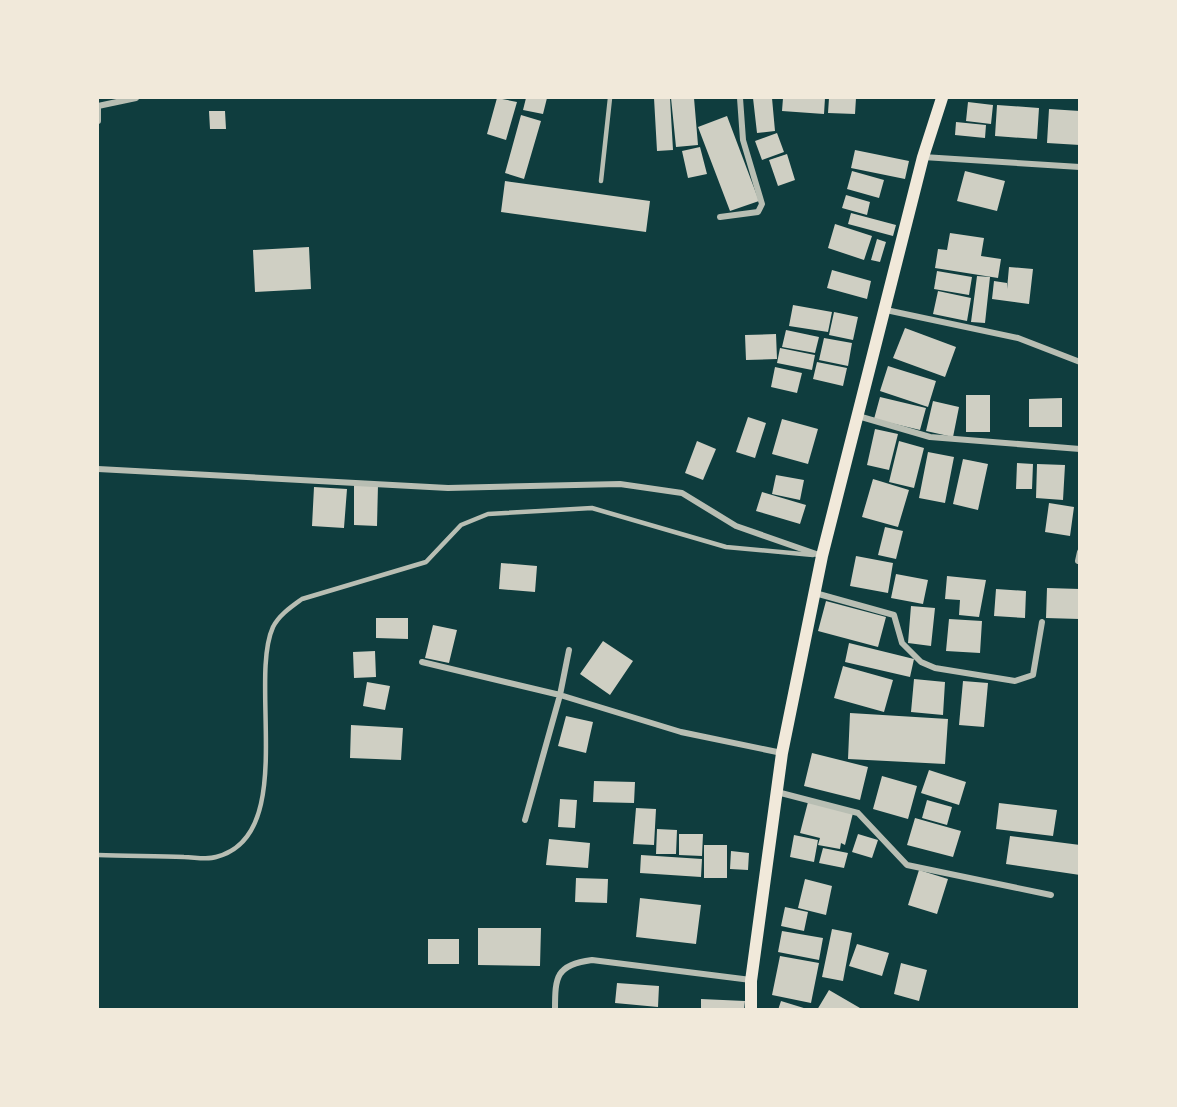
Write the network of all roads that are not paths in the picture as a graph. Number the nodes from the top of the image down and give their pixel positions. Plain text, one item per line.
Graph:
1 (136, 98) edge
2 (610, 98) edge
3 (740, 98) edge
4 (942, 98) edge
5 (98, 106) edge
6 (98, 121) edge
7 (923, 157) junction
8 (1080, 167) edge
9 (601, 181) dead end
10 (720, 217) dead end
11 (886, 310) junction
12 (1080, 362) edge
13 (858, 416) junction
14 (1080, 449) edge
15 (98, 469) edge
16 (1080, 552) edge
17 (822, 556) junction
18 (1078, 561) dead end
19 (814, 593) junction
20 (1042, 622) dead end
21 (569, 650) dead end
22 (422, 662) dead end
23 (560, 695) junction
24 (782, 753) junction
25 (776, 792) junction
26 (525, 819) dead end
27 (98, 855) edge
28 (1051, 895) dead end
29 (751, 981) junction
30 (555, 1010) edge
31 (752, 1010) edge

1 - 5 street
2 - 9 lane
3 - 10 street
4 - 7 main road
5 - 6 street
7 - 8 street
7 - 11 main road
11 - 12 street
11 - 13 main road
13 - 14 street
13 - 17 main road
15 - 17 street
16 - 18 street
17 - 19 main road
17 - 27 lane
19 - 20 street
19 - 24 main road
21 - 23 street
22 - 23 street
23 - 24 street
23 - 26 street
24 - 25 main road
25 - 28 street
25 - 29 main road
29 - 30 street
29 - 31 main road

